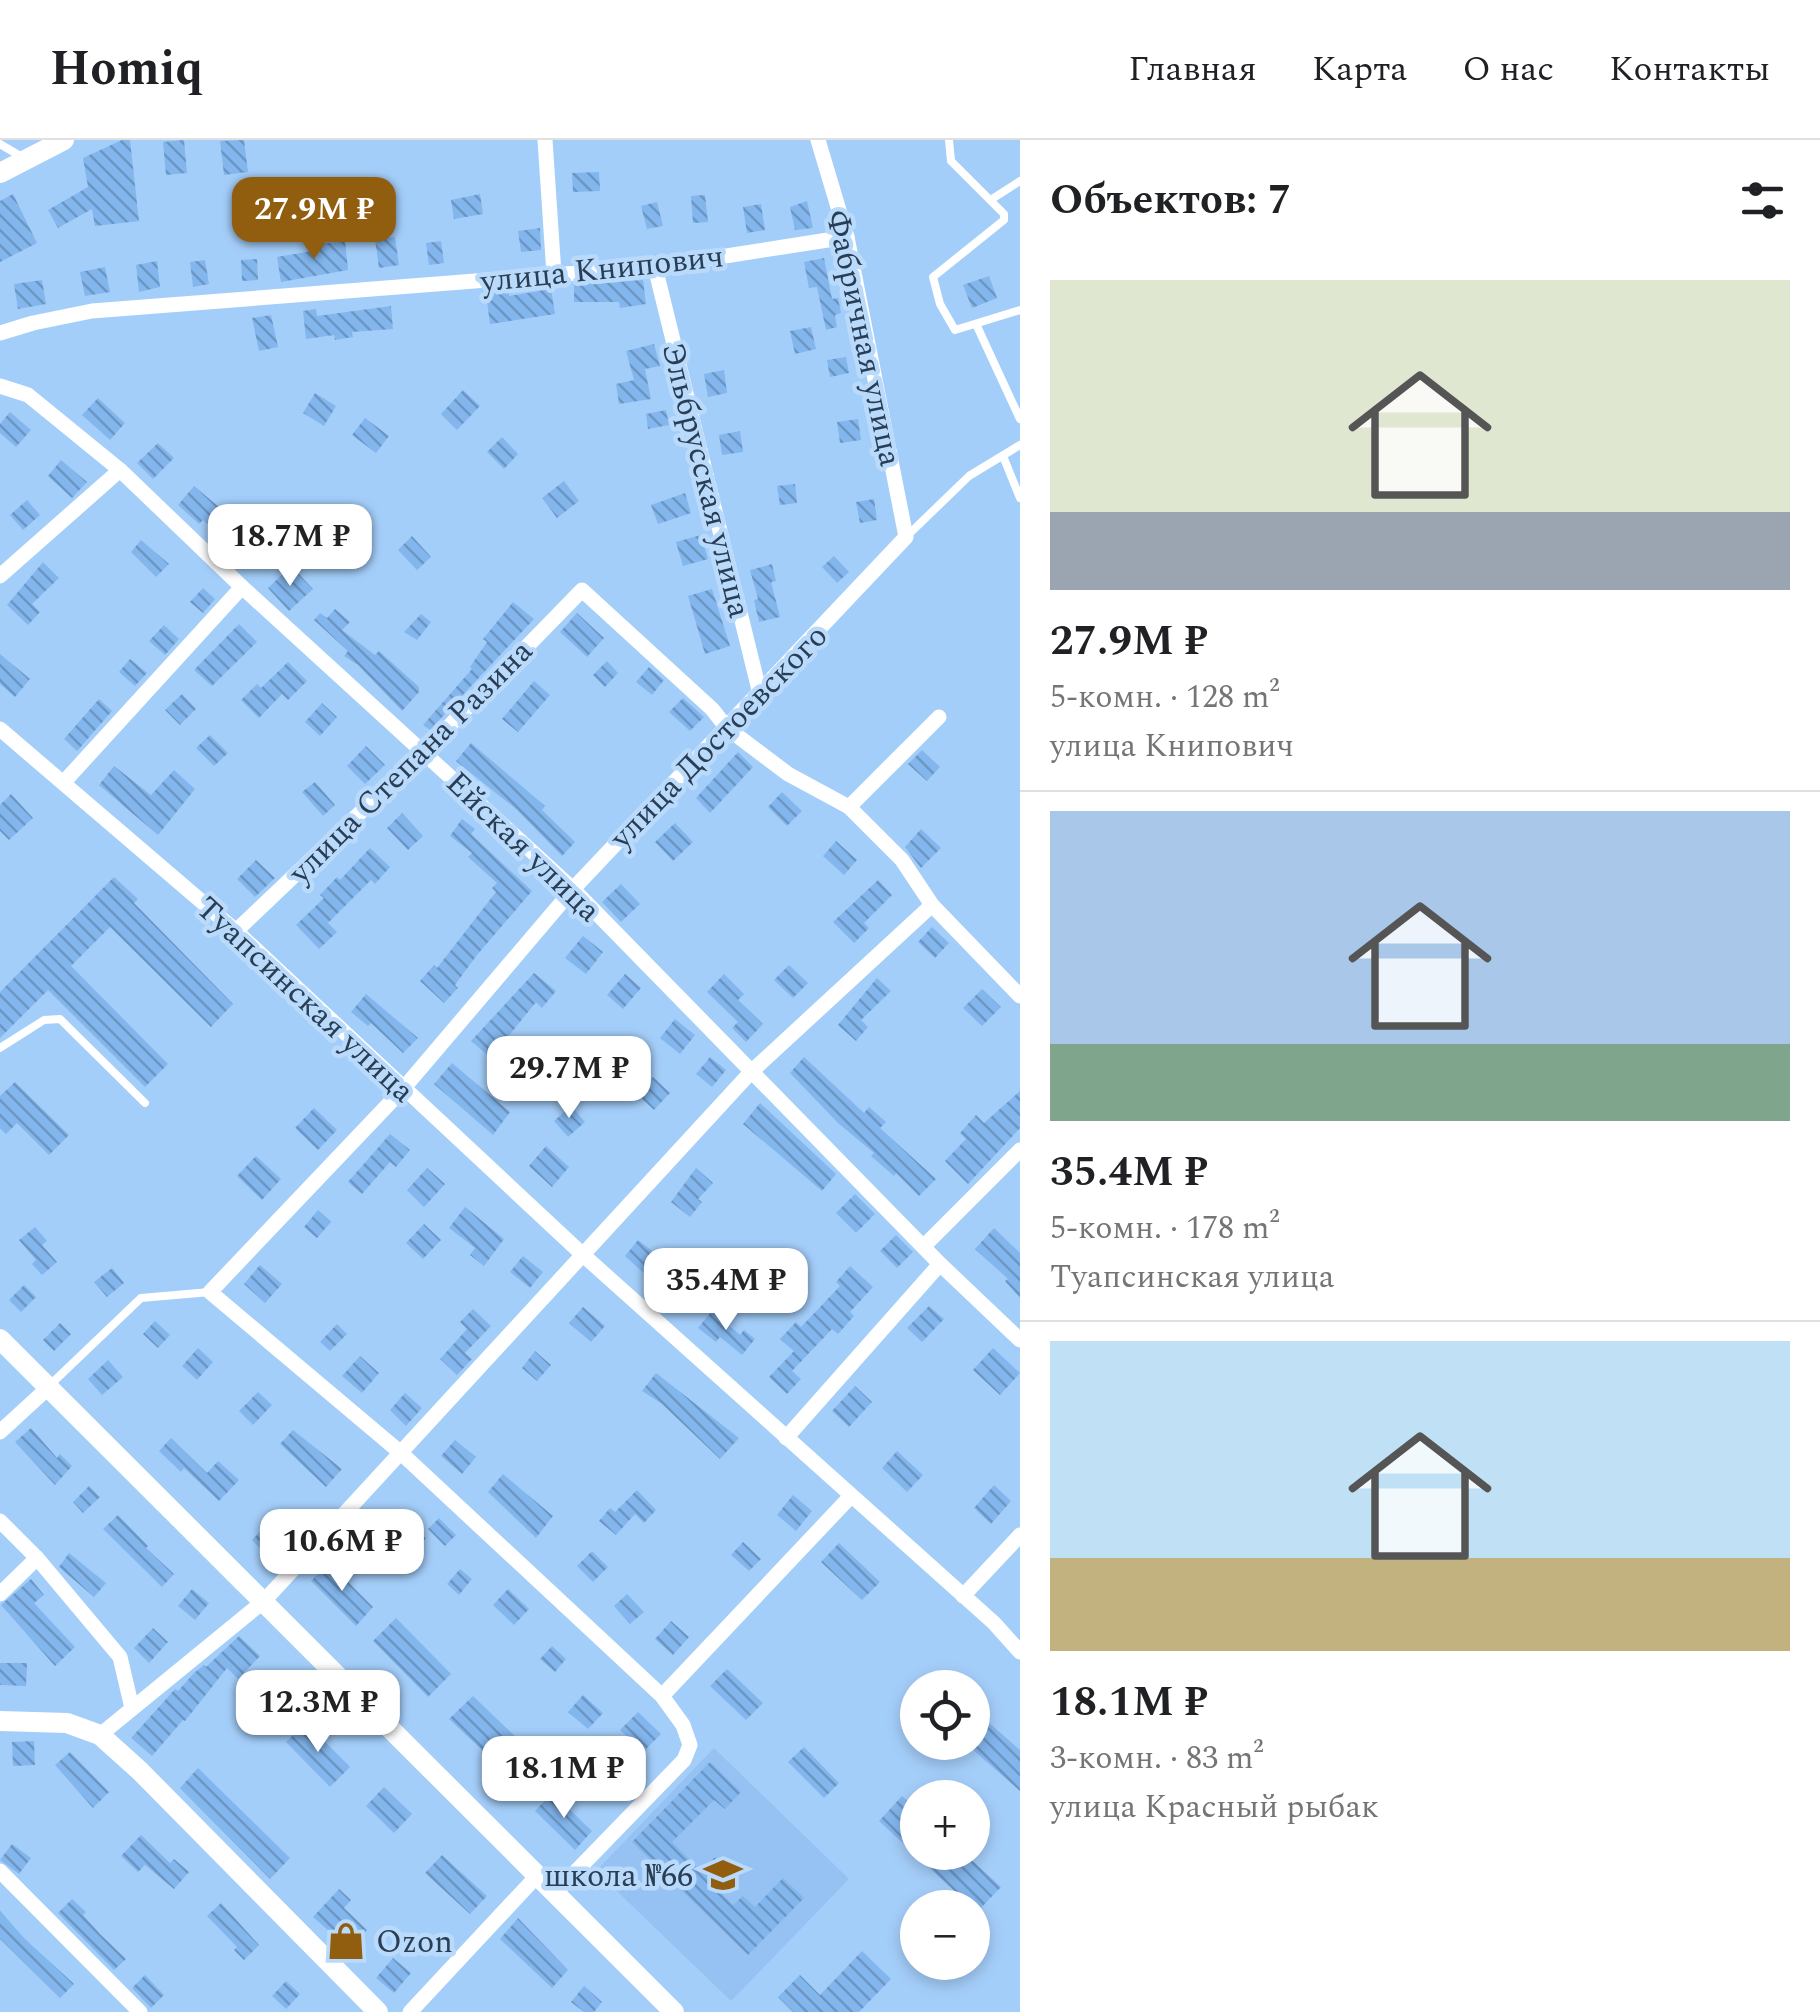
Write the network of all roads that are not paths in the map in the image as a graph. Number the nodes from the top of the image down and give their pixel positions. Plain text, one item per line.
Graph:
1 (64, 140) edge
2 (545, 140) edge
3 (818, 140) edge
4 (948, 140) edge
5 (0, 144) edge
6 (26, 159) junction
7 (0, 172) edge
8 (1020, 181) edge
9 (992, 199) junction
10 (848, 237) junction
11 (655, 267) junction
12 (554, 274) junction
13 (1020, 310) edge
14 (976, 324) junction
15 (0, 334) edge
16 (0, 386) edge
17 (1020, 418) edge
18 (1020, 445) edge
19 (1003, 456) junction
20 (120, 470) junction
21 (1020, 498) edge
22 (906, 537) junction
23 (0, 576) edge
24 (242, 586) junction
25 (760, 694) junction
26 (939, 716) dead end
27 (727, 728) junction
28 (0, 729) edge
29 (425, 751) junction
30 (64, 782) junction
31 (849, 806) junction
32 (572, 889) junction
33 (932, 905) junction
34 (236, 931) junction
35 (1020, 996) edge
36 (0, 1048) edge
37 (750, 1072) junction
38 (403, 1089) junction
39 (145, 1103) dead end
40 (1020, 1150) edge
41 (924, 1246) junction
42 (582, 1254) junction
43 (940, 1264) junction
44 (210, 1292) junction
45 (0, 1338) edge
46 (1020, 1340) edge
47 (49, 1387) junction
48 (0, 1432) edge
49 (786, 1438) junction
50 (401, 1453) junction
51 (851, 1496) junction
52 (0, 1521) edge
53 (1020, 1536) edge
54 (37, 1558) junction
55 (0, 1594) edge
56 (963, 1596) junction
57 (264, 1601) junction
58 (1020, 1652) edge
59 (662, 1696) junction
60 (132, 1708) junction
61 (0, 1721) edge
62 (100, 1735) junction
63 (0, 1871) edge
64 (536, 1877) junction
65 (554, 1894) junction
66 (140, 2012) edge
67 (378, 2012) edge
68 (410, 2012) edge
69 (674, 2012) edge

1 - 6 main road
2 - 12 street
3 - 10 street, Фабричная улица
4 - 9 lane
5 - 6 lane
6 - 7 main road
8 - 9 lane
9 - 14 lane
10 - 11 street, улица Книпович
10 - 22 street, Фабричная улица
11 - 12 street, улица Книпович
11 - 25 street, Эльбрусская улица
12 - 15 street, улица Книпович
13 - 14 lane
14 - 17 lane
16 - 20 street, Ейская улица
18 - 19 lane
19 - 21 lane
19 - 22 lane
20 - 23 street
20 - 24 street, Ейская улица
22 - 25 street, улица Достоевского
24 - 29 street, Ейская улица
24 - 30 street
25 - 27 street, улица Достоевского
26 - 31 street
27 - 29 street, улица Степана Разина
27 - 31 street
27 - 32 street, улица Достоевского
28 - 30 street, Туапсинская улица
29 - 32 street, Ейская улица
29 - 34 street, улица Степана Разина
30 - 34 street, Туапсинская улица
31 - 33 street
32 - 37 street, Ейская улица
32 - 38 street, улица Достоевского
33 - 35 street
33 - 37 street
34 - 38 street, Туапсинская улица
36 - 39 lane
37 - 41 street, Ейская улица
37 - 42 street
38 - 42 street, Туапсинская улица
38 - 44 street, улица Достоевского
40 - 41 street
41 - 43 street, Ейская улица
42 - 49 street, Туапсинская улица
42 - 50 street
43 - 46 street, Ейская улица
43 - 49 street
44 - 47 lane
44 - 50 street
45 - 47 main road
47 - 48 street
47 - 57 main road
49 - 51 street, Туапсинская улица
50 - 57 street
50 - 59 street
51 - 56 street, Туапсинская улица
51 - 59 street
52 - 54 street
53 - 56 street
54 - 55 street
54 - 60 street
56 - 58 street, Туапсинская улица
57 - 60 street
57 - 64 main road
59 - 65 street
60 - 62 street
61 - 62 main road
62 - 67 main road
63 - 66 street
64 - 65 main road
64 - 68 street
65 - 69 main road

